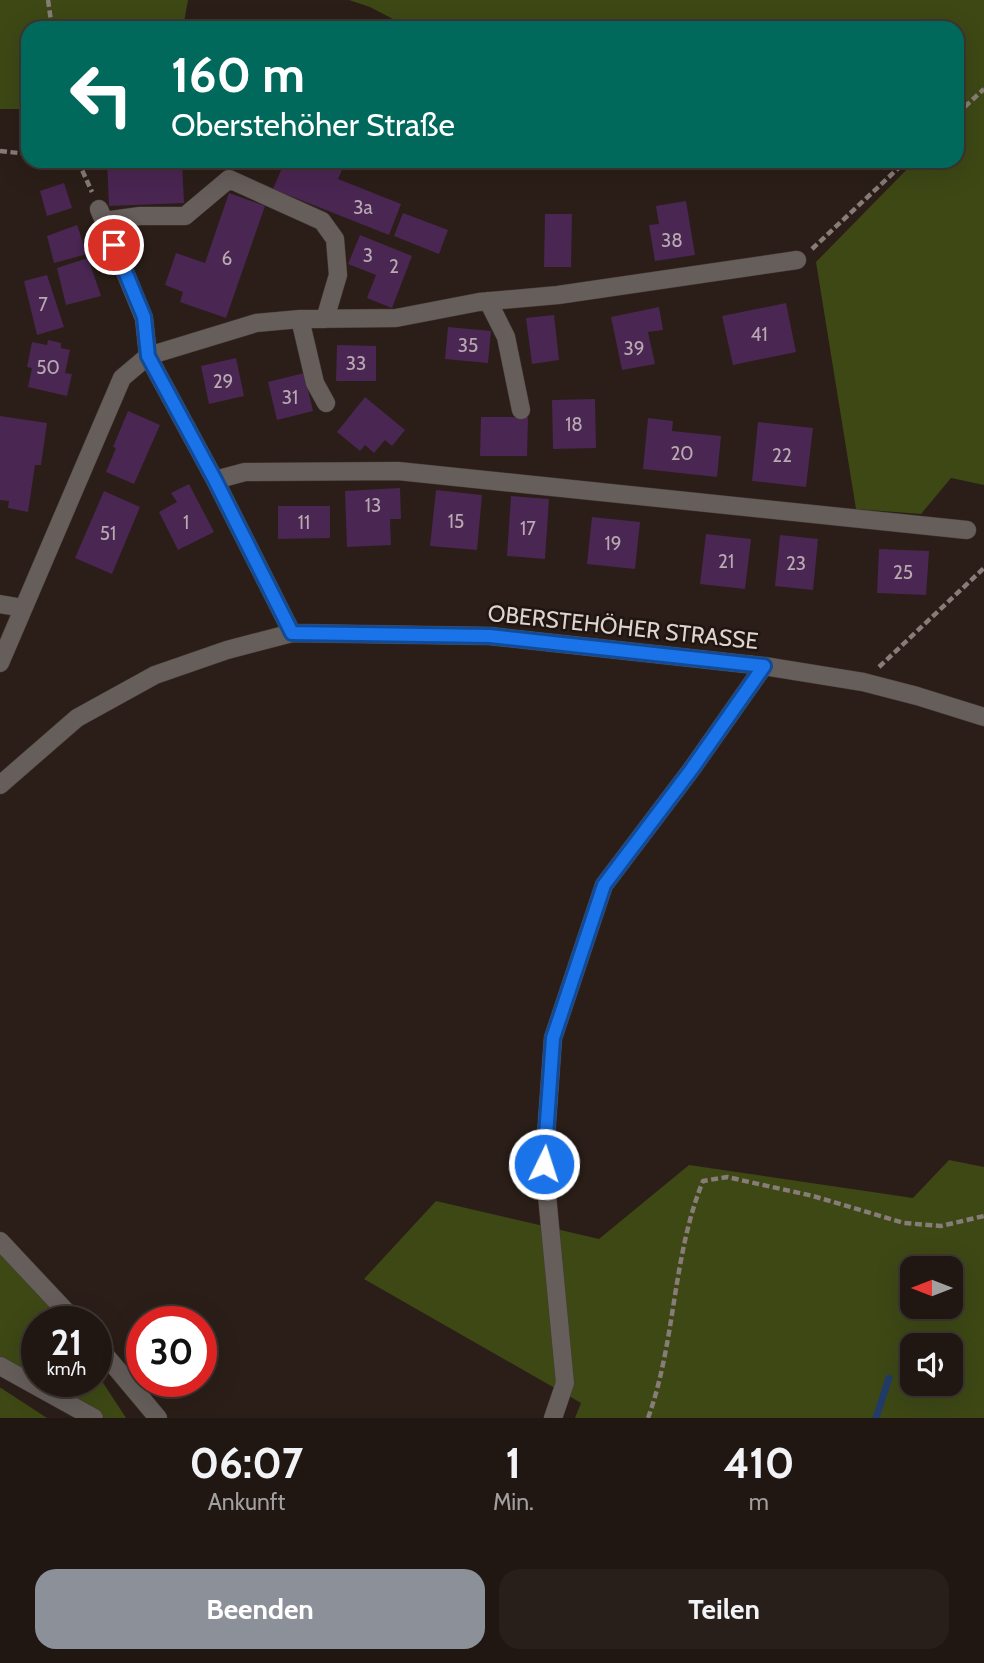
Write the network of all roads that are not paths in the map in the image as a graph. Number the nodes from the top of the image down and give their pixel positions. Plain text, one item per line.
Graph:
1 (797, 260) road end
2 (488, 301) junction
3 (300, 319) junction
4 (326, 319) junction
5 (148, 356) junction
6 (326, 403) dead end
7 (521, 410) dead end
8 (215, 480) junction
9 (967, 530) dead end
10 (0, 604) edge
11 (23, 608) junction
12 (292, 633) junction
13 (0, 663) edge
14 (764, 666) junction
15 (984, 717) edge
16 (0, 785) edge
17 (0, 1241) edge
18 (61, 1306) edge
19 (112, 1363) edge
20 (0, 1366) edge
21 (94, 1418) edge
22 (158, 1418) edge
23 (553, 1418) edge

1 - 2 street
2 - 4 street
2 - 7 street
3 - 4 street
3 - 5 street
3 - 6 street
4 - 5 street
5 - 8 street
5 - 11 street
8 - 9 street
8 - 12 street
10 - 11 street
11 - 13 street
12 - 14 street, OBERSTEHÖHER STRASSE
12 - 16 street, OBERSTEHÖHER STRASSE
14 - 15 street, OBERSTEHÖHER STRASSE
14 - 23 street
17 - 18 street
19 - 22 street
20 - 21 street

